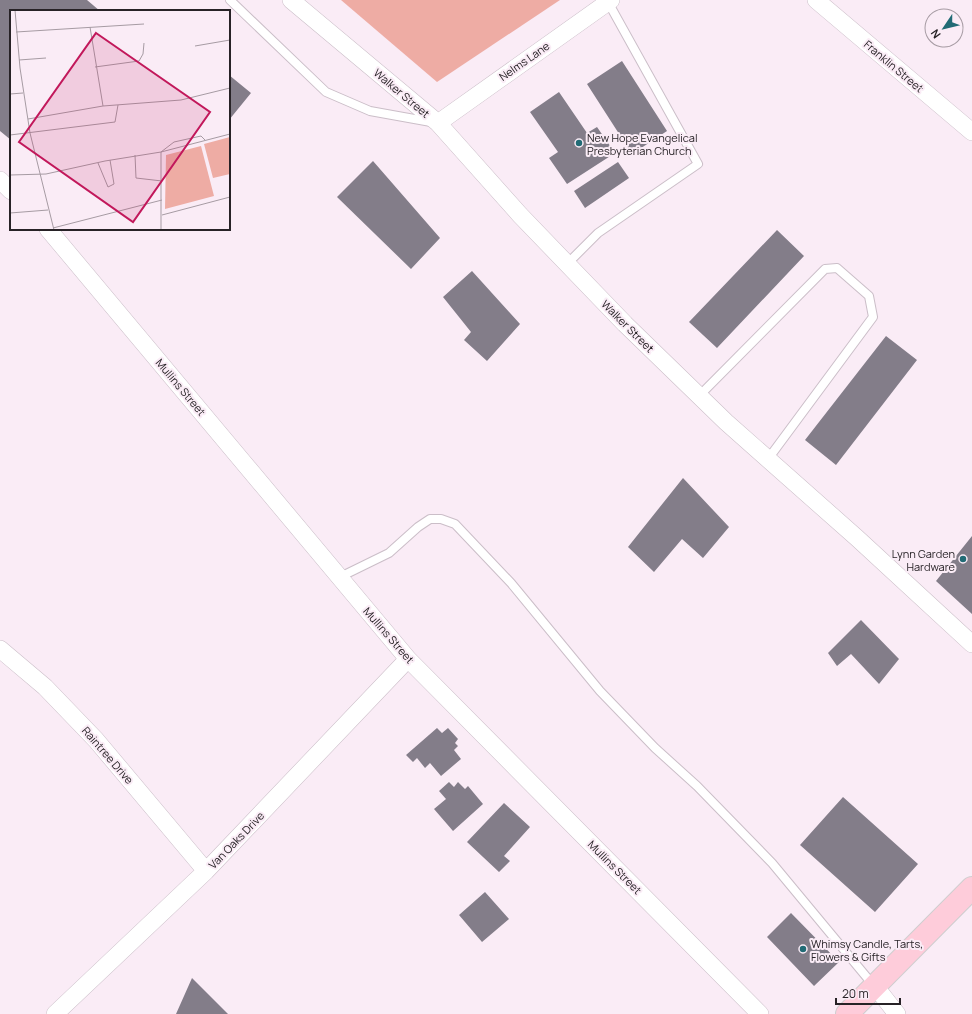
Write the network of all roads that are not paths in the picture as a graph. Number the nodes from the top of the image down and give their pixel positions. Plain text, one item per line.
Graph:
1 (230, 0) edge
2 (291, 0) edge
3 (816, 0) edge
4 (609, 1) edge
5 (438, 123) junction
6 (972, 132) edge
7 (0, 180) edge
8 (10, 190) edge
9 (49, 230) edge
10 (567, 264) junction
11 (699, 396) junction
12 (768, 459) junction
13 (340, 577) junction
14 (972, 644) edge
15 (0, 649) edge
16 (408, 659) junction
17 (206, 871) junction
18 (972, 888) edge
19 (875, 986) junction
20 (55, 1014) edge
21 (760, 1014) edge
22 (847, 1014) edge
23 (897, 1014) edge

1 - 5 lane
2 - 5 street, Walker Street
3 - 6 street, Franklin Street
4 - 5 street, Nelms Lane
4 - 10 lane
5 - 10 street, Walker Street
7 - 8 street
9 - 13 street, Mullins Street
10 - 11 street, Walker Street
11 - 12 street, Walker Street
11 - 12 lane
12 - 14 street, Walker Street
13 - 16 street, Mullins Street
13 - 19 lane
15 - 17 street, Raintree Drive
16 - 17 street, Van Oaks Drive
16 - 21 street, Mullins Street
17 - 20 street, Van Oaks Drive
18 - 19 main road
19 - 22 main road
19 - 23 street

